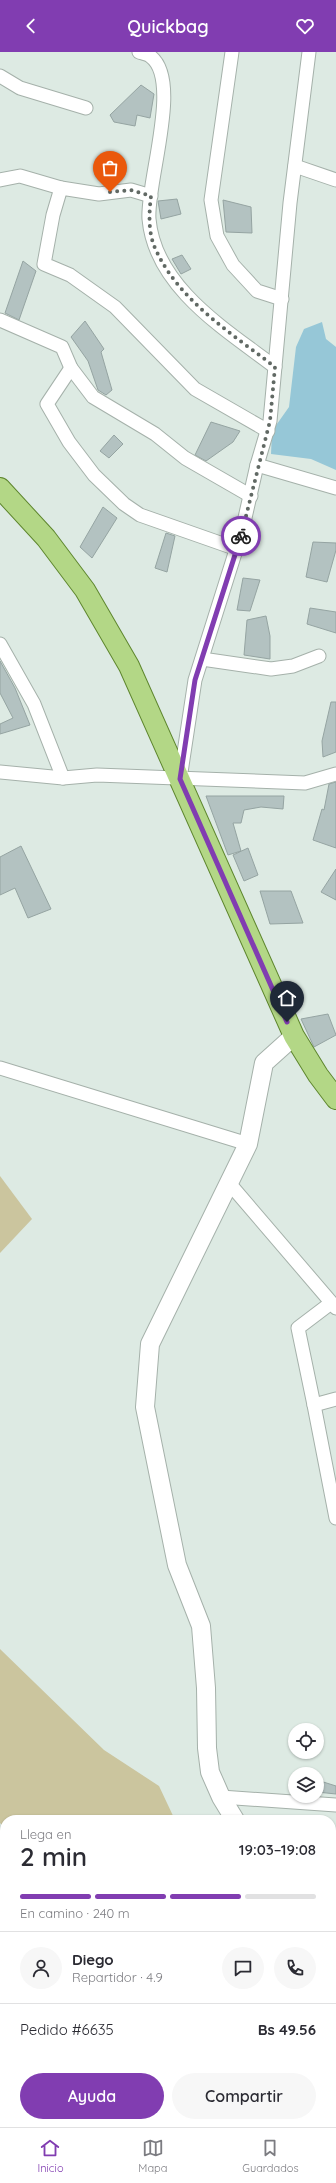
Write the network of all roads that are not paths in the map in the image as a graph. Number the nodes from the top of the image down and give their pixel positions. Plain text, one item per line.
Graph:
1 (138, 52) edge
2 (232, 52) edge
3 (309, 52) edge
4 (0, 76) edge
5 (86, 108) dead end
6 (295, 166) junction
7 (0, 180) edge
8 (336, 180) edge
9 (61, 188) junction
10 (151, 196) junction
11 (282, 299) junction
12 (0, 320) edge
13 (275, 367) junction
14 (71, 368) junction
15 (268, 431) junction
16 (258, 465) junction
17 (0, 488) edge
18 (336, 488) edge
19 (251, 496) junction
20 (237, 549) junction
21 (0, 644) edge
22 (319, 656) dead end
23 (202, 659) junction
24 (0, 772) edge
25 (336, 774) edge
26 (63, 778) junction
27 (180, 779) junction
28 (294, 1036) junction
29 (0, 1068) edge
30 (336, 1099) edge
31 (248, 1144) junction
32 (229, 1183) junction
33 (334, 1306) edge
34 (336, 1398) edge
35 (314, 1405) junction
36 (336, 1518) edge
37 (221, 1797) junction
38 (336, 1805) edge
39 (232, 1815) edge

1 - 10 street
2 - 11 street
3 - 6 street
4 - 5 street
6 - 8 street
6 - 11 street
7 - 9 street
9 - 10 street
9 - 15 street
10 - 13 street
11 - 13 street
12 - 14 street
13 - 15 street
14 - 19 street
14 - 20 street
15 - 16 street
16 - 18 street
16 - 19 street
17 - 27 main road
19 - 20 street
20 - 23 street
21 - 26 street
22 - 23 street
23 - 27 street
24 - 26 street
25 - 27 street
26 - 27 street
27 - 28 main road
28 - 30 main road
28 - 31 main road
29 - 31 street
31 - 32 main road
32 - 33 street
32 - 37 main road
33 - 35 street
34 - 35 street
35 - 36 street
37 - 38 street
37 - 39 main road

